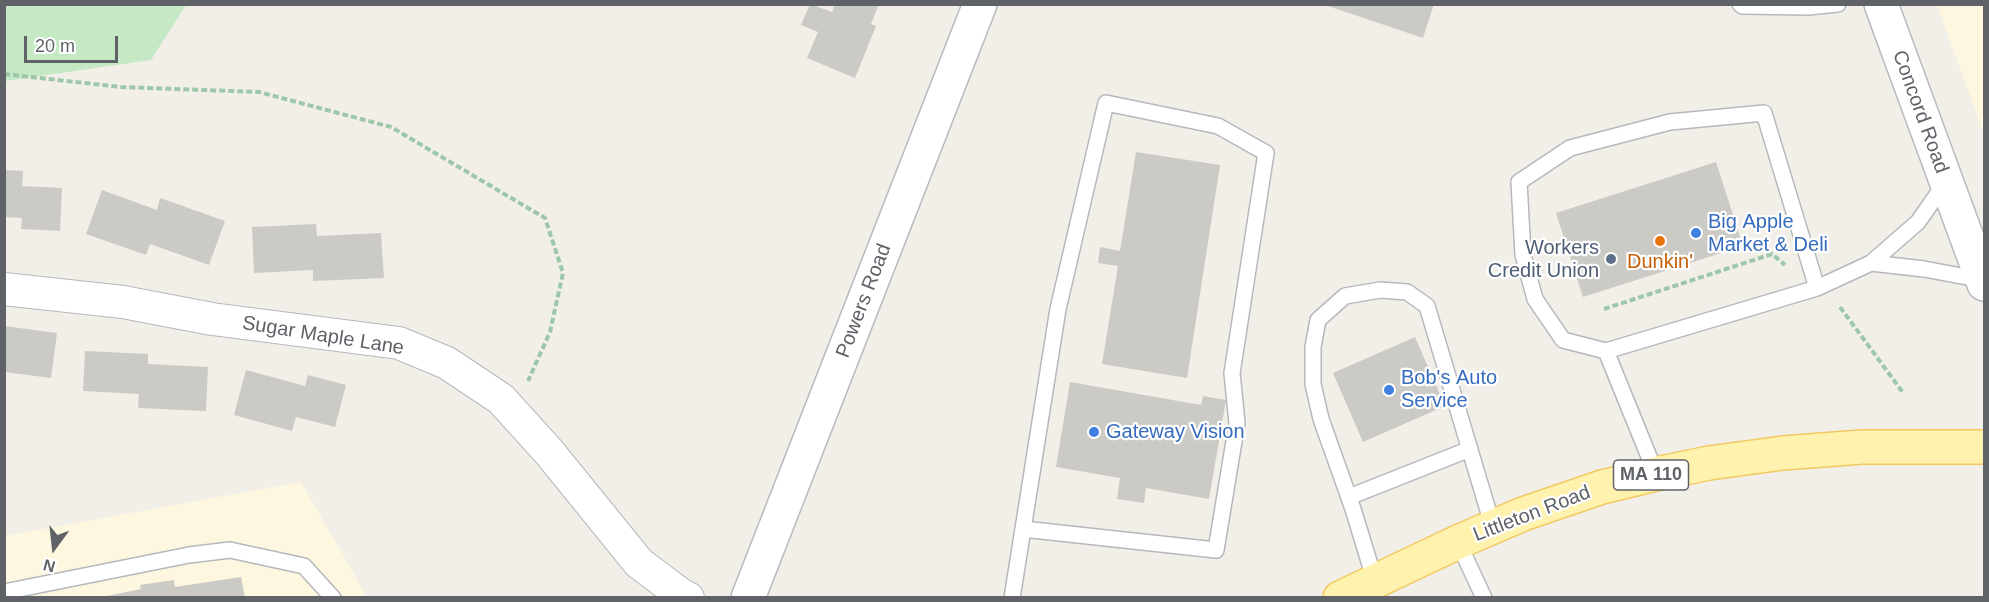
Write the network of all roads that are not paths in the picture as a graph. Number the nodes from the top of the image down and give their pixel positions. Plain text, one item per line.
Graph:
1 (980, 4) edge
2 (1740, 4) edge
3 (1838, 4) edge
4 (1881, 4) edge
5 (1808, 6) edge
6 (1946, 182) junction
7 (1960, 219) junction
8 (1984, 246) edge
9 (1871, 263) junction
10 (1984, 282) edge
11 (1817, 288) junction
12 (4, 290) edge
13 (1606, 351) junction
14 (1984, 447) edge
15 (1470, 449) junction
16 (1656, 474) junction
17 (1349, 497) junction
18 (1493, 527) junction
19 (1023, 529) junction
20 (1458, 542) junction
21 (1375, 581) junction
22 (4, 592) edge
23 (333, 597) edge
24 (688, 597) edge
25 (748, 597) edge
26 (1012, 597) edge
27 (1340, 597) edge
28 (1484, 597) edge

1 - 25 main road, Powers Road
2 - 5 lane
3 - 5 lane
4 - 6 main road, Concord Road
6 - 7 main road, Concord Road
6 - 9 lane
7 - 8 main road, Concord Road
7 - 10 main road, Concord Road
9 - 10 lane
9 - 11 lane
11 - 13 lane
11 - 13 lane
12 - 24 street, Sugar Maple Lane
13 - 16 lane
14 - 16 main road, Littleton Road / MA 110
15 - 17 lane
15 - 17 lane
15 - 18 lane
16 - 18 main road, Littleton Road / MA 110
17 - 21 lane
18 - 20 main road, Littleton Road / MA 110
19 - 19 lane
19 - 26 lane
20 - 21 main road, Littleton Road / MA 110
20 - 28 lane
21 - 27 main road, Littleton Road / MA 110
22 - 23 lane

